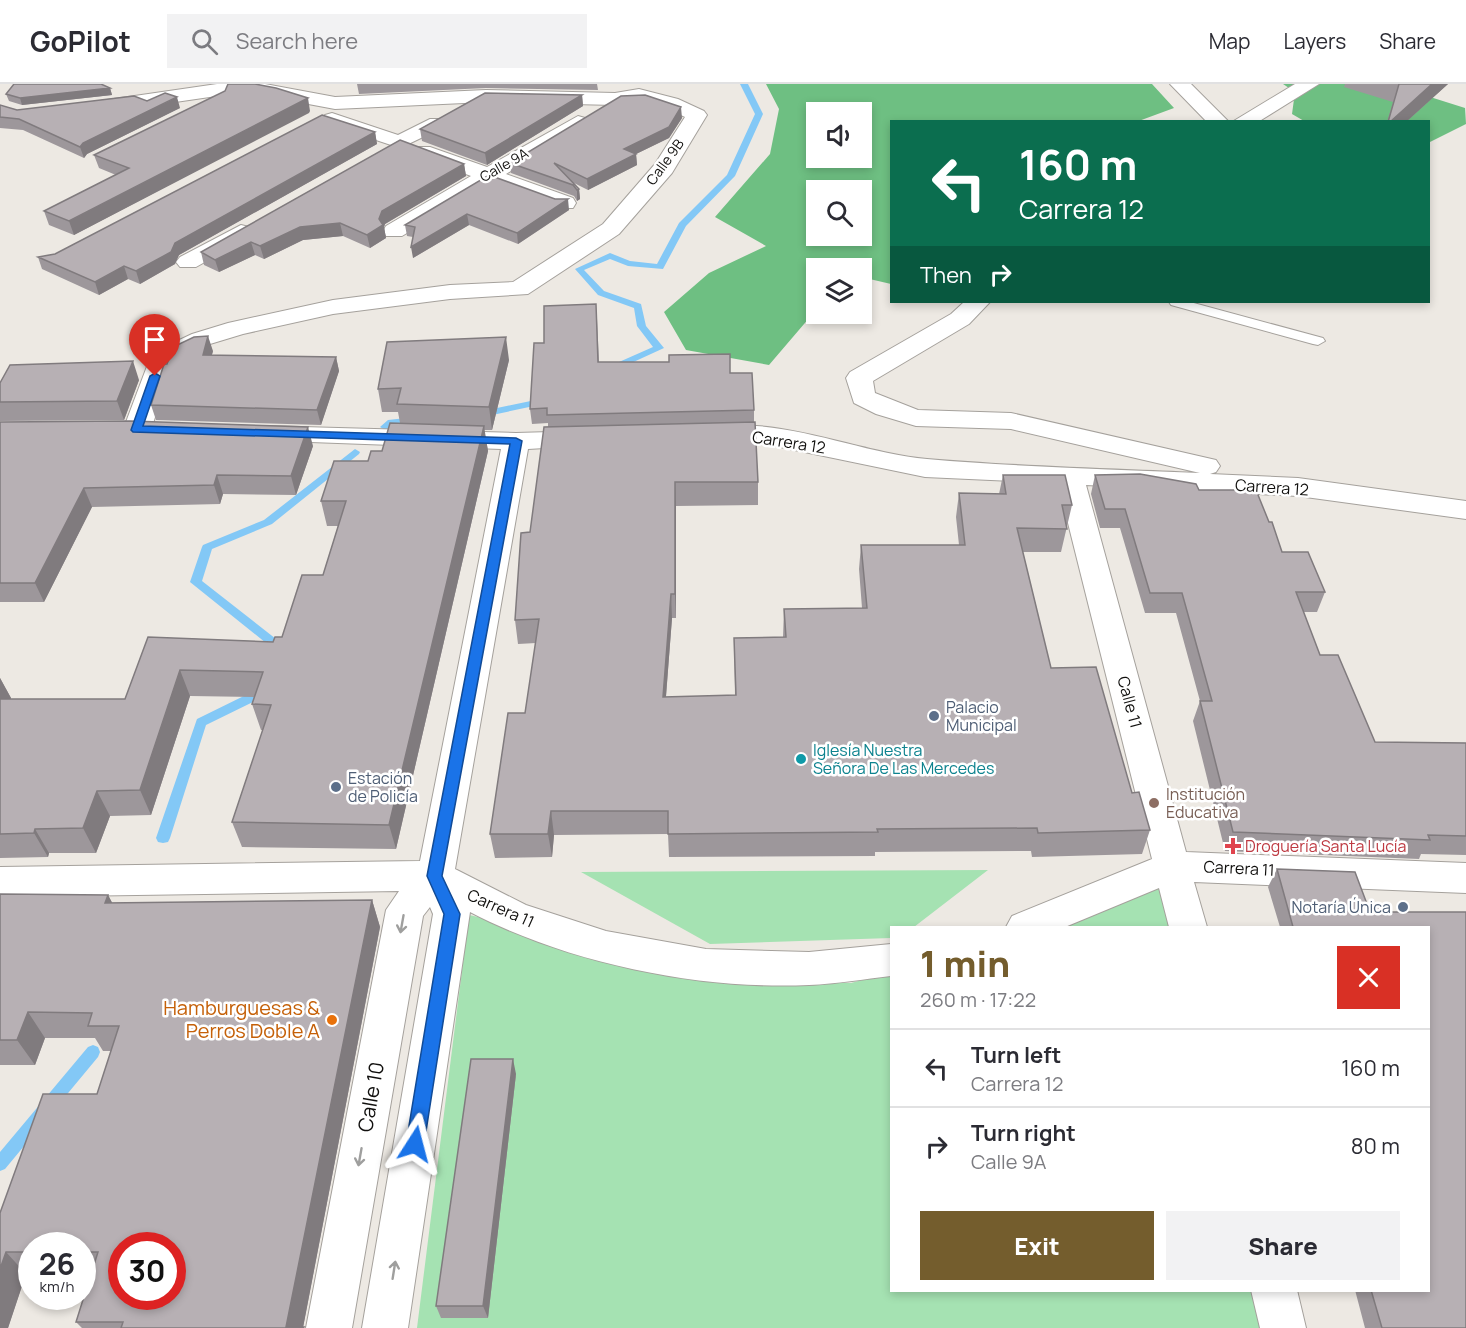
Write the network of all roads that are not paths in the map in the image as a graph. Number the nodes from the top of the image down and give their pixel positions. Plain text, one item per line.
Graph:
1 (1180, 84) edge
2 (1309, 84) edge
3 (244, 86) junction
4 (486, 96) junction
5 (615, 99) junction
6 (75, 109) edge
7 (191, 113) edge
8 (321, 114) junction
9 (1218, 120) edge
10 (1246, 120) edge
11 (400, 142) junction
12 (380, 154) edge
13 (488, 174) junction
14 (566, 202) edge
15 (259, 222) edge
16 (394, 231) dead end
17 (188, 262) dead end
18 (977, 303) edge
19 (1180, 303) edge
20 (1318, 341) dead end
21 (137, 430) edge
22 (243, 433) edge
23 (691, 436) edge
24 (609, 439) edge
25 (516, 441) junction
26 (1070, 477) junction
27 (1298, 487) junction
28 (1466, 488) edge
29 (1466, 510) edge
30 (1173, 866) junction
31 (435, 876) junction
32 (1466, 878) edge
33 (0, 882) edge
34 (1027, 926) edge
35 (1188, 926) edge
36 (890, 960) edge
37 (1274, 1292) edge
38 (329, 1328) edge
39 (385, 1328) edge
40 (1283, 1328) edge

1 - 9 street
2 - 10 street
3 - 6 street
3 - 7 street
3 - 8 street
4 - 5 street
4 - 8 street
4 - 11 street
5 - 13 street, Calle 9A
5 - 21 street, Calle 9B
8 - 11 street
11 - 12 street
11 - 13 street
13 - 14 street
13 - 16 street, Calle 9A
15 - 17 street
18 - 27 street
19 - 20 lane
22 - 25 street
23 - 26 street, Carrera 12
24 - 25 street
25 - 31 street
26 - 27 street, Carrera 12
26 - 30 street, Calle 11
27 - 28 street
27 - 29 street, Carrera 12
30 - 32 street, Carrera 11
30 - 34 street, Carrera 11
30 - 35 street, Calle 11
31 - 33 street, Carrera 11
31 - 36 street, Carrera 11
31 -> 38 street, Calle 10
39 -> 31 street
37 - 40 street

